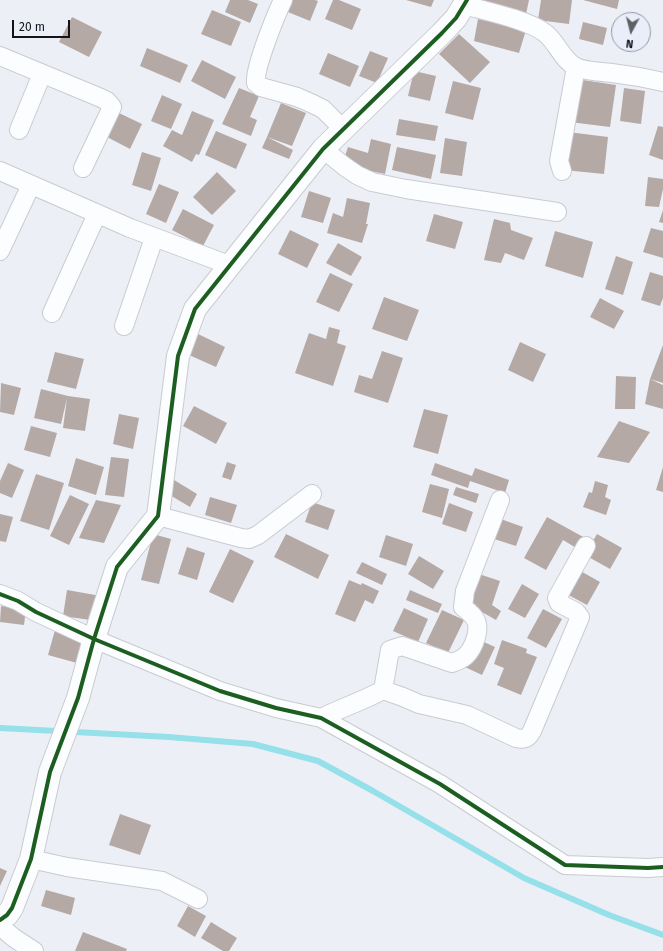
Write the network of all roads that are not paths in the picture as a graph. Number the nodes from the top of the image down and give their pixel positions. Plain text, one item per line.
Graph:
1 (283, 0) edge
2 (466, 3) edge
3 (0, 56) edge
4 (576, 67) junction
5 (42, 74) junction
6 (663, 82) edge
7 (343, 129) junction
8 (19, 130) dead end
9 (323, 149) junction
10 (83, 168) dead end
11 (0, 171) edge
12 (562, 171) dead end
13 (31, 185) junction
14 (557, 212) dead end
15 (97, 214) junction
16 (154, 238) junction
17 (0, 251) edge
18 (229, 265) junction
19 (52, 313) dead end
20 (124, 326) dead end
21 (312, 494) dead end
22 (500, 500) dead end
23 (158, 516) junction
24 (586, 546) dead end
25 (0, 594) edge
26 (94, 639) junction
27 (383, 690) junction
28 (321, 718) junction
29 (31, 859) junction
30 (663, 867) edge
31 (198, 899) dead end
32 (0, 920) edge
33 (0, 926) edge
34 (34, 951) edge

1 - 7 street
2 - 4 street
2 - 7 street
3 - 5 street
4 - 6 street
4 - 12 street
5 - 8 street
5 - 10 street
7 - 9 street
9 - 14 street
9 - 18 street
11 - 13 street
13 - 15 street
13 - 17 street
15 - 16 street
15 - 19 street
16 - 18 street
16 - 20 street
18 - 23 street
21 - 23 street
22 - 27 street
23 - 26 street
24 - 27 street
25 - 26 street
26 - 28 street
26 - 29 street
27 - 28 street
28 - 30 street
29 - 31 street
29 - 32 street
33 - 34 street

